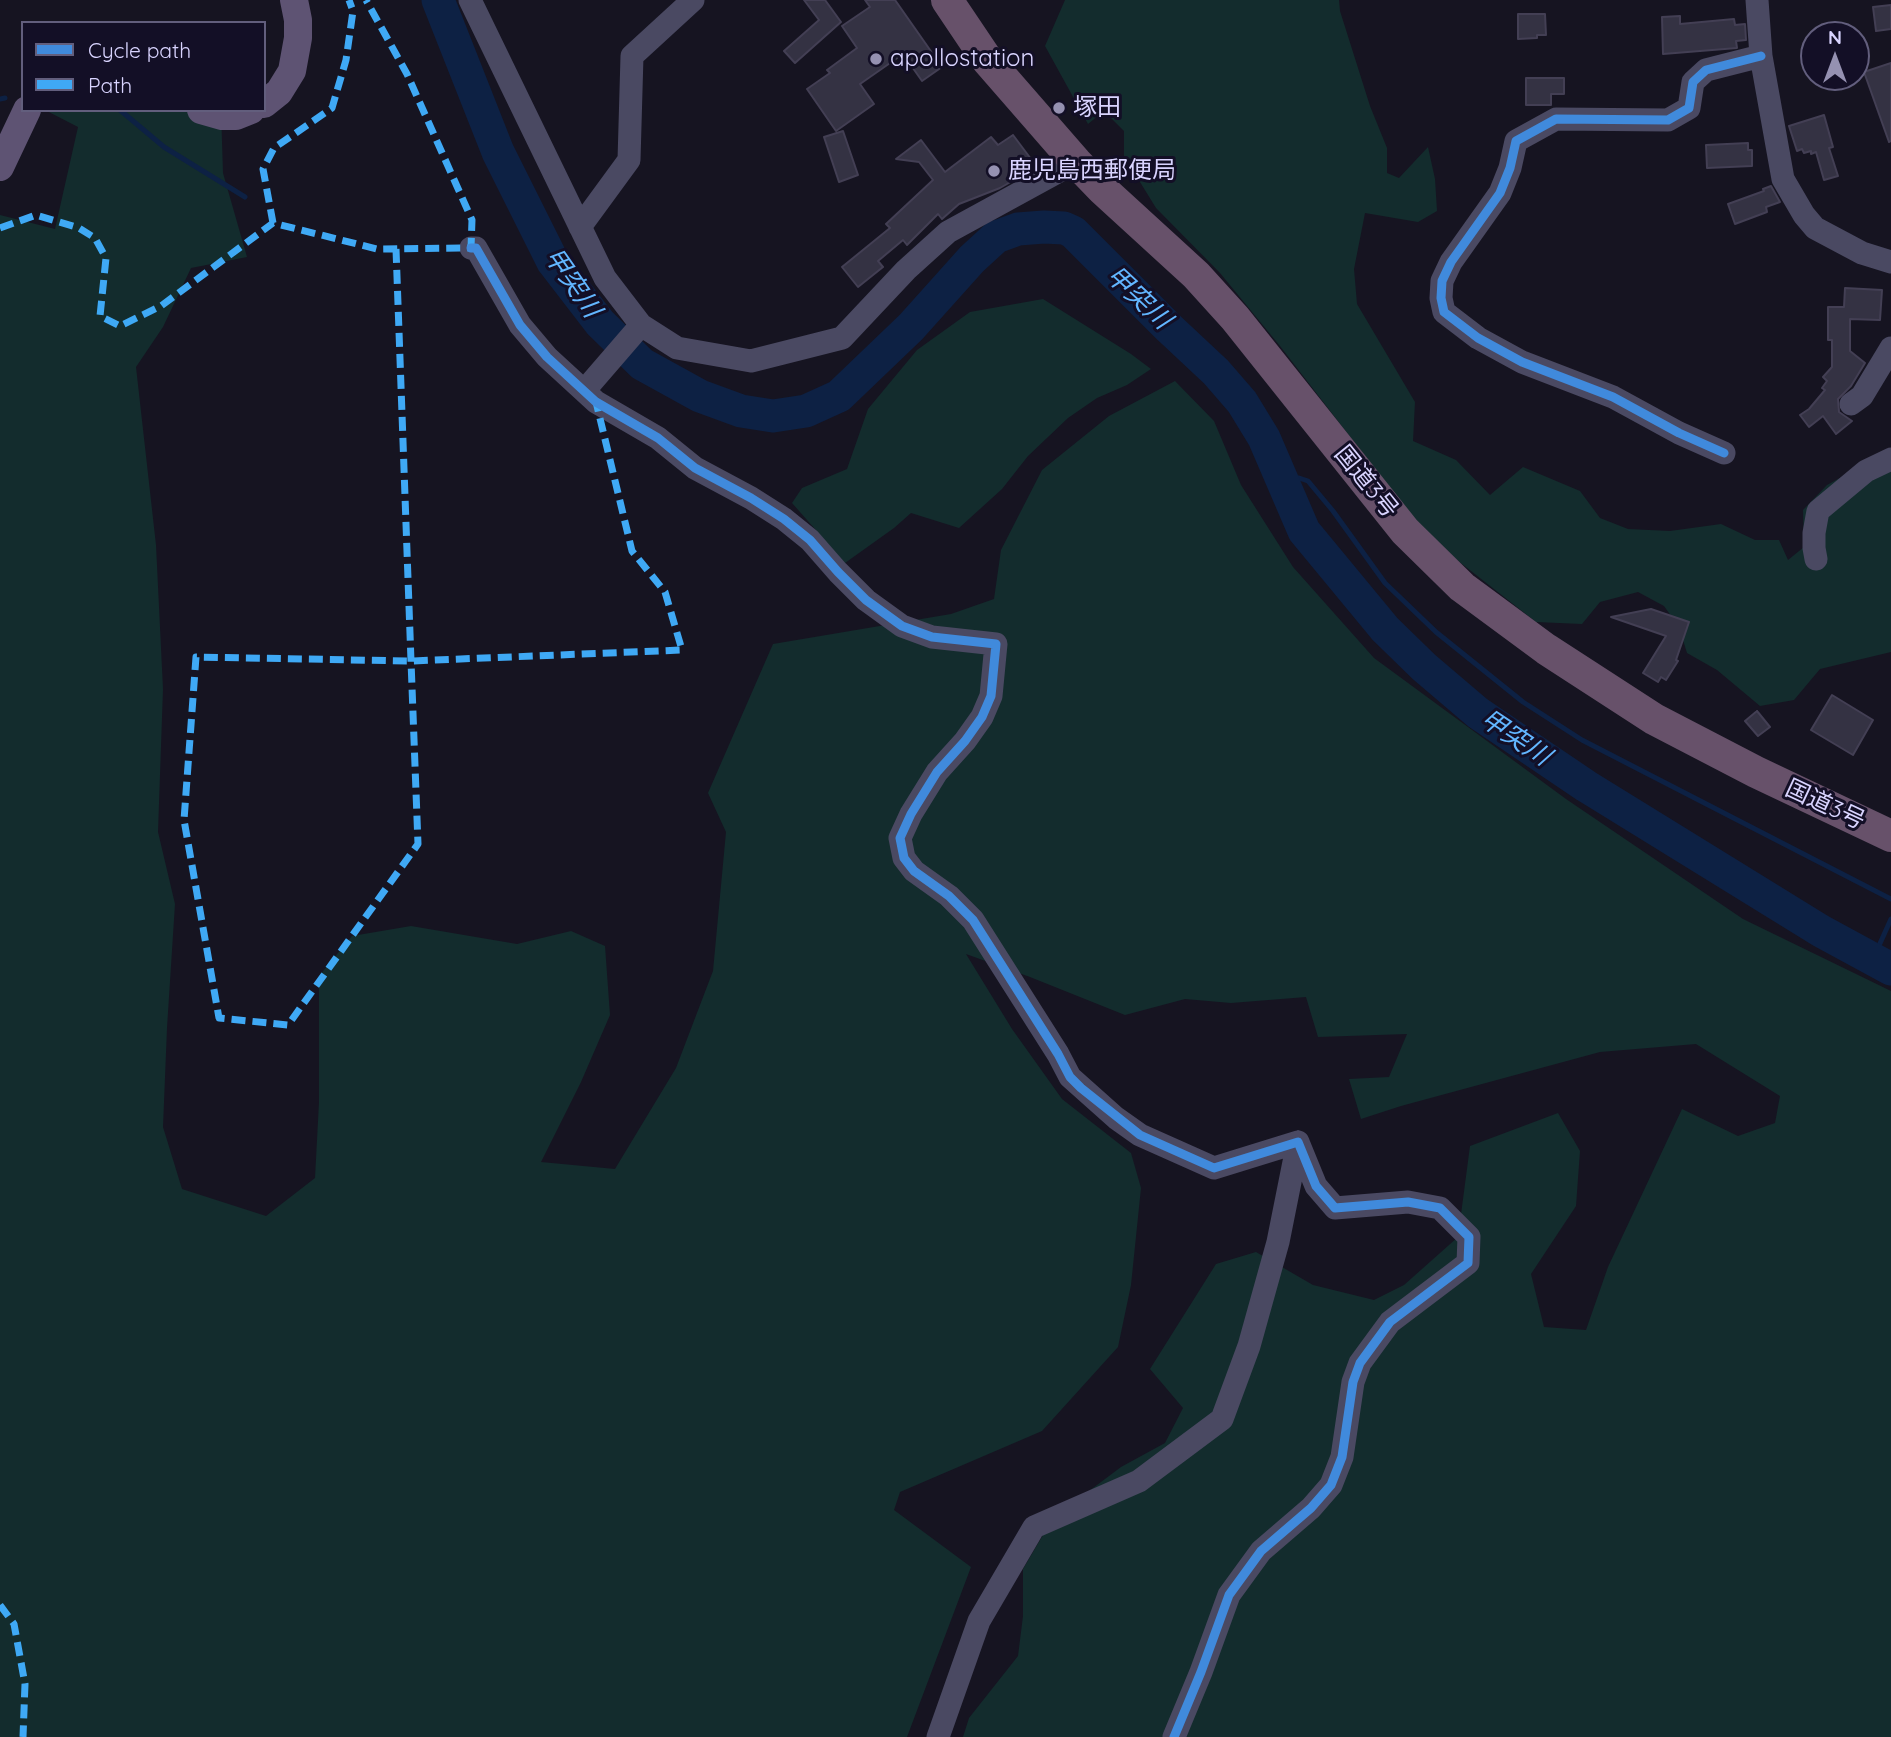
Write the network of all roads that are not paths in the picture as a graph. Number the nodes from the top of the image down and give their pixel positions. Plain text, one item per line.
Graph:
1 (294, 0) edge
2 (470, 0) edge
3 (693, 0) edge
4 (947, 0) edge
5 (1757, 0) edge
6 (1761, 56) junction
7 (266, 102) edge
8 (26, 112) edge
9 (208, 112) edge
10 (246, 112) edge
11 (1076, 162) junction
12 (0, 167) edge
13 (580, 227) junction
14 (471, 248) dead end
15 (1891, 262) edge
16 (641, 325) junction
17 (1891, 348) edge
18 (584, 391) junction
19 (1851, 404) dead end
20 (1724, 453) dead end
21 (1891, 459) edge
22 (1816, 559) dead end
23 (1891, 836) edge
24 (1298, 1142) junction
25 (939, 1737) edge
26 (1174, 1737) edge

1 - 7 main road
2 - 13 street
3 - 13 street
4 - 11 highway, 国道3号
5 - 6 street
6 - 15 street
6 - 20 street
8 - 12 main road
9 - 10 main road
11 - 16 street
11 - 23 highway, 国道3号
13 - 16 street
14 - 18 street
16 - 18 street
17 - 19 street
18 - 24 street
21 - 22 street
24 - 25 street
24 - 26 street

